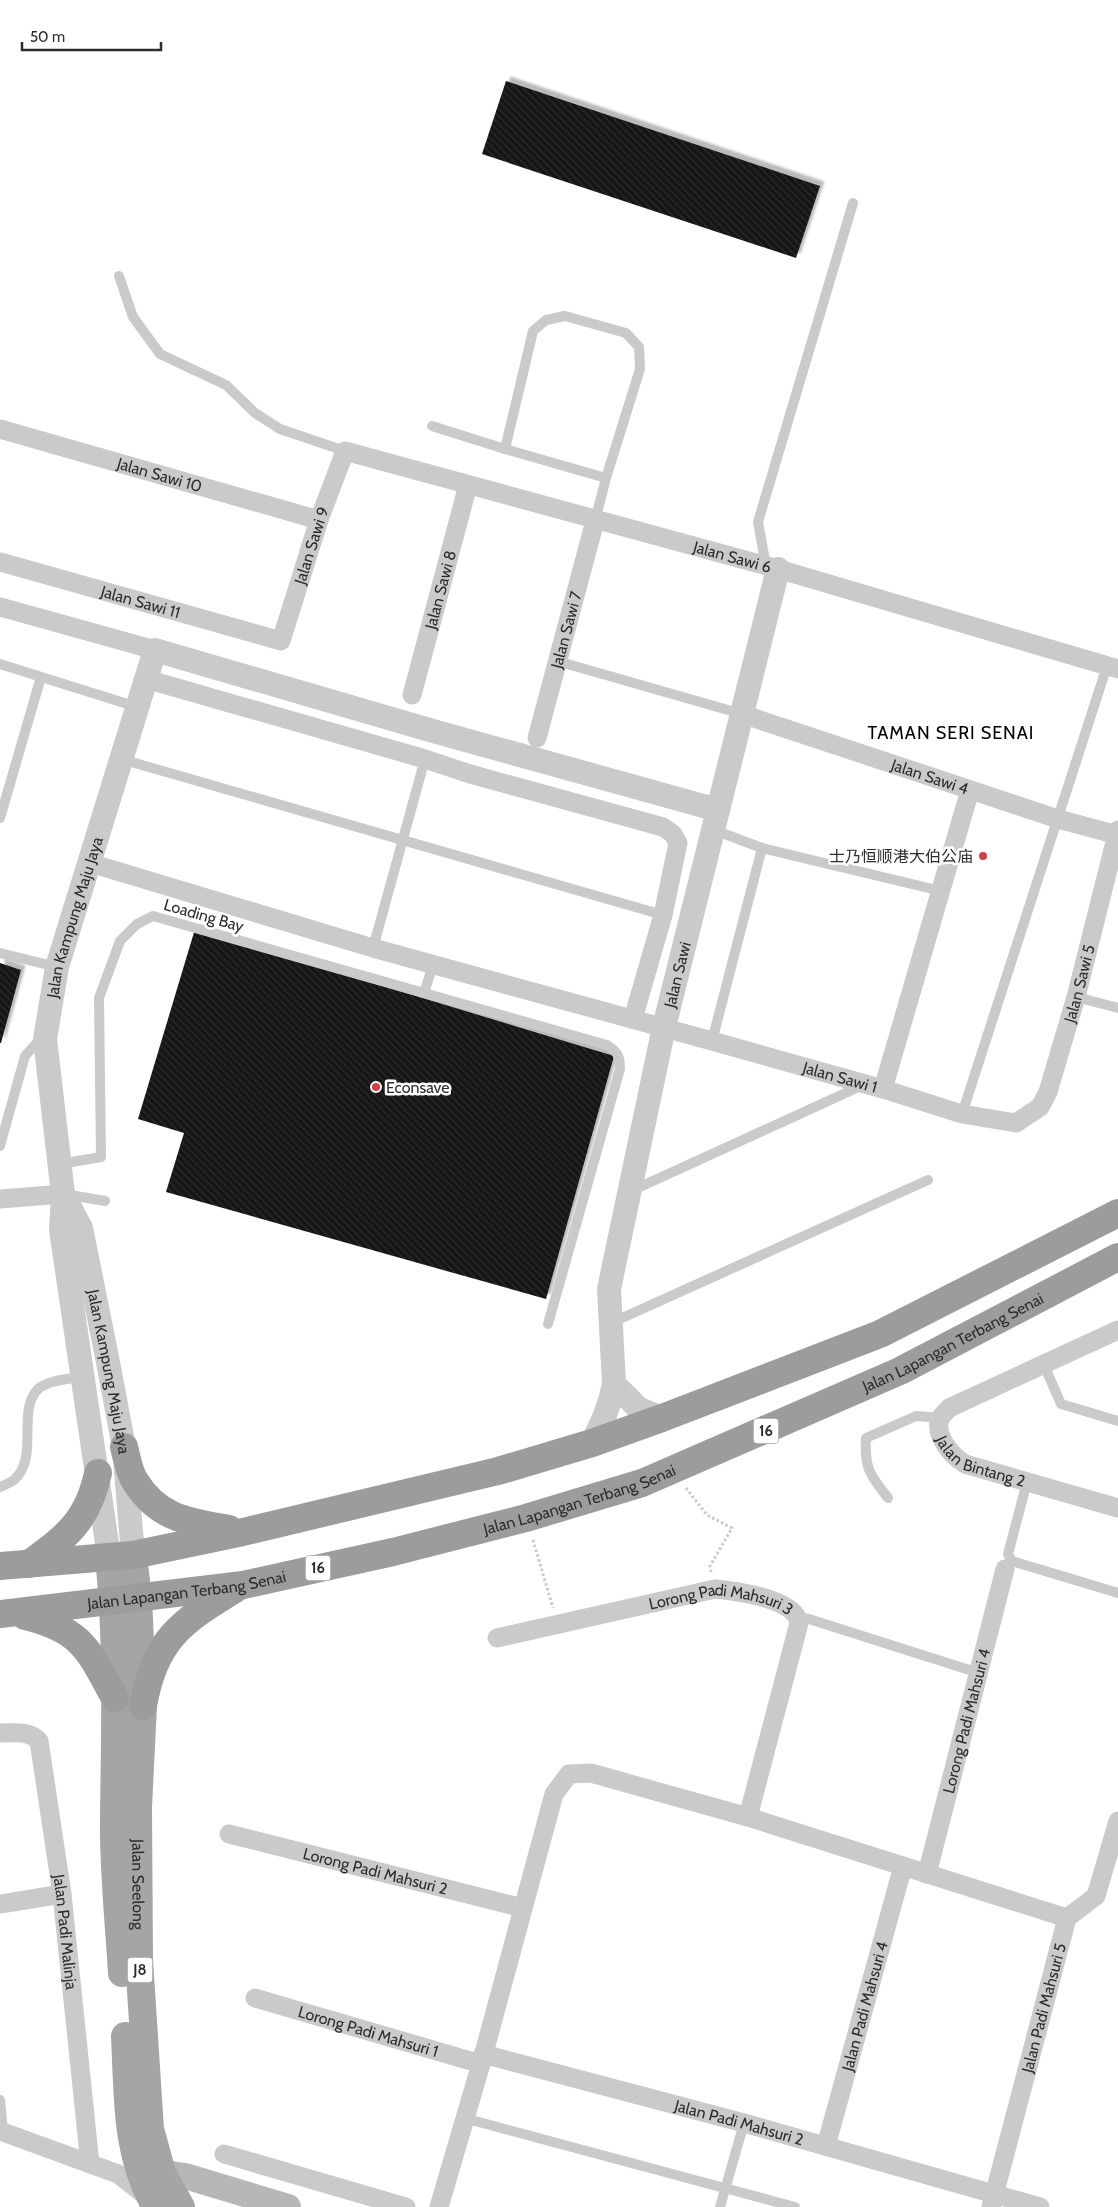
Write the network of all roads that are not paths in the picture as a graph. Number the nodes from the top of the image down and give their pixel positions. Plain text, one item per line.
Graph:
1 (853, 203) dead end
2 (119, 276) dead end
3 (432, 426) dead end
4 (0, 429) edge
5 (504, 449) junction
6 (345, 451) junction
7 (606, 478) junction
8 (468, 485) junction
9 (319, 520) junction
10 (594, 520) junction
11 (0, 562) edge
12 (772, 568) junction
13 (0, 607) edge
14 (281, 641) joint
15 (155, 650) junction
16 (558, 661) junction
17 (0, 664) edge
18 (1113, 667) edge
19 (41, 676) junction
20 (146, 680) junction
21 (412, 695) dead end
22 (137, 707) junction
23 (742, 714) junction
24 (537, 738) dead end
25 (122, 759) junction
26 (425, 759) junction
27 (970, 790) junction
28 (0, 818) edge
29 (1058, 819) junction
30 (716, 820) junction
31 (1118, 833) edge
32 (404, 840) junction
33 (762, 848) junction
34 (90, 863) junction
35 (941, 891) junction
36 (663, 915) junction
37 (373, 948) junction
38 (0, 953) edge
39 (433, 965) junction
40 (57, 967) junction
41 (424, 993) junction
42 (1076, 997) junction
43 (1118, 1008) edge
44 (633, 1019) junction
45 (664, 1027) junction
46 (46, 1032) junction
47 (712, 1041) junction
48 (864, 1084) junction
49 (883, 1090) junction
50 (962, 1114) junction
51 (1016, 1123) joint
52 (0, 1146) edge
53 (60, 1164) junction
54 (928, 1180) dead end
55 (629, 1192) junction
56 (63, 1194) junction
57 (0, 1199) edge
58 (105, 1201) dead end
59 (1118, 1213) edge
60 (1118, 1257) edge
61 (548, 1324) dead end
62 (610, 1324) junction
63 (1118, 1330) edge
64 (1044, 1365) junction
65 (82, 1377) junction
66 (614, 1384) junction
67 (662, 1418) junction
68 (940, 1418) junction
69 (1118, 1421) edge
70 (592, 1443) junction
71 (124, 1447) junction
72 (98, 1474) junction
73 (1027, 1482) junction
74 (0, 1487) edge
75 (888, 1498) dead end
76 (1118, 1508) edge
77 (243, 1532) junction
78 (121, 1556) junction
79 (29, 1564) junction
80 (0, 1566) edge
81 (1005, 1569) dead end
82 (243, 1585) junction
83 (1118, 1593) edge
84 (126, 1600) junction
85 (7, 1614) edge
86 (798, 1617) junction
87 (497, 1638) dead end
88 (979, 1672) junction
89 (115, 1698) junction
90 (143, 1706) junction
91 (0, 1733) edge
92 (748, 1817) junction
93 (1118, 1821) edge
94 (229, 1834) dead end
95 (904, 1866) junction
96 (927, 1874) junction
97 (62, 1894) junction
98 (0, 1904) edge
99 (523, 1908) junction
100 (1068, 1918) junction
101 (255, 1998) dead end
102 (482, 2059) junction
103 (0, 2100) edge
104 (464, 2118) junction
105 (744, 2123) junction
106 (1, 2132) edge
107 (826, 2146) junction
108 (224, 2154) dead end
109 (90, 2164) junction
110 (140, 2172) junction
111 (725, 2188) junction
112 (992, 2200) edge
113 (160, 2205) edge
114 (442, 2206) edge
115 (181, 2207) edge
116 (288, 2207) edge
117 (406, 2207) edge
118 (720, 2207) edge
119 (795, 2207) edge
120 (1040, 2207) edge

1 - 12 lane
2 - 6 lane
3 - 5 lane
4 - 9 street, Jalan Sawi 10
5 - 7 lane
5 - 7 lane
6 - 8 street, Jalan Sawi 6
6 - 9 street, Jalan Sawi 9
7 - 10 lane
8 - 10 street, Jalan Sawi 6
8 - 21 street, Jalan Sawi 8
9 - 14 street, Jalan Sawi 9
10 - 12 street, Jalan Sawi 6
10 - 16 street, Jalan Sawi 7
11 - 14 street, Jalan Sawi 11
12 - 18 street, Jalan Sawi 6
12 - 23 street, Jalan Sawi
13 - 15 street
15 - 20 street, Jalan Kampung Maju Jaya
15 - 30 street
16 - 23 lane
16 - 24 street, Jalan Sawi 7
17 - 19 lane
18 - 29 lane
19 - 22 lane
19 - 28 lane
20 - 22 street, Jalan Kampung Maju Jaya
20 - 26 street
22 - 25 street, Jalan Kampung Maju Jaya
23 - 27 street, Jalan Sawi 4
23 - 30 street, Jalan Sawi
25 - 32 lane
25 - 34 street, Jalan Kampung Maju Jaya
26 - 32 lane
26 - 36 street
27 - 29 street, Jalan Sawi 4
27 - 35 street
29 - 31 street, Jalan Sawi 4
29 - 50 lane
30 - 33 lane
30 - 45 street, Jalan Sawi
31 - 42 street, Jalan Sawi 5
32 - 36 lane
32 - 37 lane
33 - 35 lane
33 - 47 lane
34 - 37 street, Jalan Sawi 1
34 - 40 street, Jalan Kampung Maju Jaya
35 - 49 street
36 - 44 street
37 - 39 street, Jalan Sawi 1
38 - 40 lane
39 - 41 lane
39 - 44 street, Jalan Sawi 1
40 - 46 street, Jalan Kampung Maju Jaya
41 - 53 lane, Loading Bay
41 - 61 lane
42 - 43 lane
42 - 51 street, Jalan Sawi 5
44 - 45 street, Jalan Sawi 1
45 - 47 street, Jalan Sawi 1
45 - 55 street, Jalan Sawi
46 - 52 lane
46 - 53 street, Jalan Kampung Maju Jaya
47 - 48 street, Jalan Sawi 1
48 - 49 street, Jalan Sawi 1
48 - 55 lane
49 - 50 street, Jalan Sawi 1
50 - 51 street, Jalan Sawi 1
53 - 56 street, Jalan Kampung Maju Jaya
54 - 62 lane
55 - 62 street, Jalan Sawi
56 - 57 street
56 - 58 lane
56 - 65 street, Jalan Kampung Maju Jaya
56 - 71 street, Jalan Kampung Maju Jaya
59 - 67 highway
60 - 82 highway, Jalan Lapangan Terbang Senai / 16
62 - 66 street, Jalan Sawi
63 - 64 street, Jalan Bintang 2
64 - 68 street, Jalan Bintang 2
64 - 69 lane
65 - 72 street, Jalan Kampung Maju Jaya
65 - 74 lane
66 - 67 street
66 - 70 street, Jalan Sawi
67 - 70 highway
68 - 73 street, Jalan Bintang 2
68 - 75 lane
70 - 77 highway
71 - 77 highway
71 - 78 street, Jalan Kampung Maju Jaya
72 - 78 street, Jalan Kampung Maju Jaya
72 - 79 highway
73 - 76 street, Jalan Bintang 2
73 - 83 lane
77 - 78 highway
78 - 79 highway
78 - 84 main road, Jalan Seelong / J8
79 - 80 highway
81 - 88 street, Lorong Padi Mahsuri 4
82 - 84 highway, Jalan Lapangan Terbang Senai / 16
82 - 90 highway
84 - 85 highway, Jalan Lapangan Terbang Senai / 16
84 - 89 main road, Jalan Seelong / J8
84 - 90 main road, Jalan Seelong / J8
85 - 89 highway
86 - 87 street, Lorong Padi Mahsuri 3
86 - 88 lane
86 - 92 street, Lorong Padi Mahsuri 3
88 - 96 street, Lorong Padi Mahsuri 4
89 - 110 main road, Jalan Seelong / J8
90 - 110 main road, Jalan Seelong / J8
91 - 97 street, Jalan Padi Malinja
92 - 95 street
92 - 99 street
93 - 100 street
94 - 99 street, Lorong Padi Mahsuri 2
95 - 96 street
95 - 107 street, Jalan Padi Mahsuri 4
96 - 100 street
97 - 98 street
97 - 109 street, Jalan Padi Malinja
99 - 102 street
100 - 112 street, Jalan Padi Mahsuri 5
101 - 102 street, Lorong Padi Mahsuri 1
102 - 104 street
102 - 105 street, Jalan Padi Mahsuri 2
103 - 106 lane
104 - 111 lane
104 - 114 street
105 - 107 street, Jalan Padi Mahsuri 2
105 - 111 lane
106 - 109 street
107 - 112 street, Jalan Padi Mahsuri 2
108 - 117 street
109 - 110 street
110 - 113 main road, Jalan Seelong / J8
110 - 115 main road, Jalan Seelong / J8
110 - 116 main road
111 - 118 lane
111 - 119 lane
112 - 120 street, Jalan Padi Mahsuri 2

